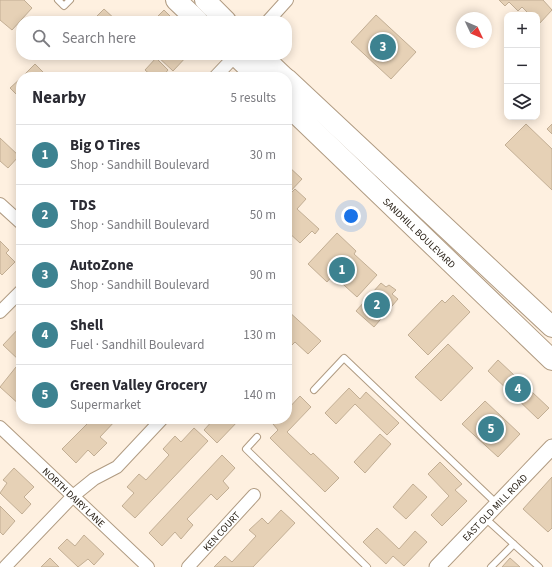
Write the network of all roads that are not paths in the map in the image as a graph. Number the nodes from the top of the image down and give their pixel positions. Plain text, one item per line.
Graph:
1 (58, 0) edge
2 (70, 0) edge
3 (176, 0) edge
4 (205, 0) edge
5 (288, 0) edge
6 (193, 16) edge
7 (221, 16) edge
8 (273, 16) edge
9 (230, 60) edge
10 (240, 60) edge
11 (266, 60) edge
12 (220, 72) edge
13 (253, 72) edge
14 (279, 72) edge
15 (292, 84) edge
16 (292, 110) edge
17 (371, 186) junction
18 (0, 204) edge
19 (16, 218) edge
20 (458, 239) junction
21 (16, 296) edge
22 (0, 312) edge
23 (551, 324) edge
24 (552, 360) edge
25 (314, 390) dead end
26 (157, 424) edge
27 (0, 427) edge
28 (257, 437) dead end
29 (552, 447) edge
30 (254, 495) dead end
31 (73, 496) junction
32 (497, 504) junction
33 (485, 517) junction
34 (514, 544) junction
35 (5, 567) edge
36 (148, 567) edge
37 (188, 567) edge
38 (368, 567) edge
39 (437, 567) edge
40 (491, 567) edge
41 (539, 567) edge

1 - 2 lane
3 - 6 main road
4 - 7 main road
5 - 8 street
9 - 12 street
10 - 13 main road
11 - 14 main road
15 - 20 main road
16 - 17 main road, SANDHILL BOULEVARD
17 - 20 main road
17 - 24 main road, SANDHILL BOULEVARD
18 - 19 street
20 - 23 main road
21 - 22 street
25 - 32 lane
26 - 31 street
27 - 31 street, NORTH DAIRY LANE
28 - 38 lane
29 - 32 street, EAST OLD MILL ROAD
30 - 37 street, KEN COURT
31 - 35 street
31 - 36 street, NORTH DAIRY LANE
32 - 33 street, EAST OLD MILL ROAD
33 - 34 lane
33 - 39 street, EAST OLD MILL ROAD
34 - 40 lane
34 - 41 lane

